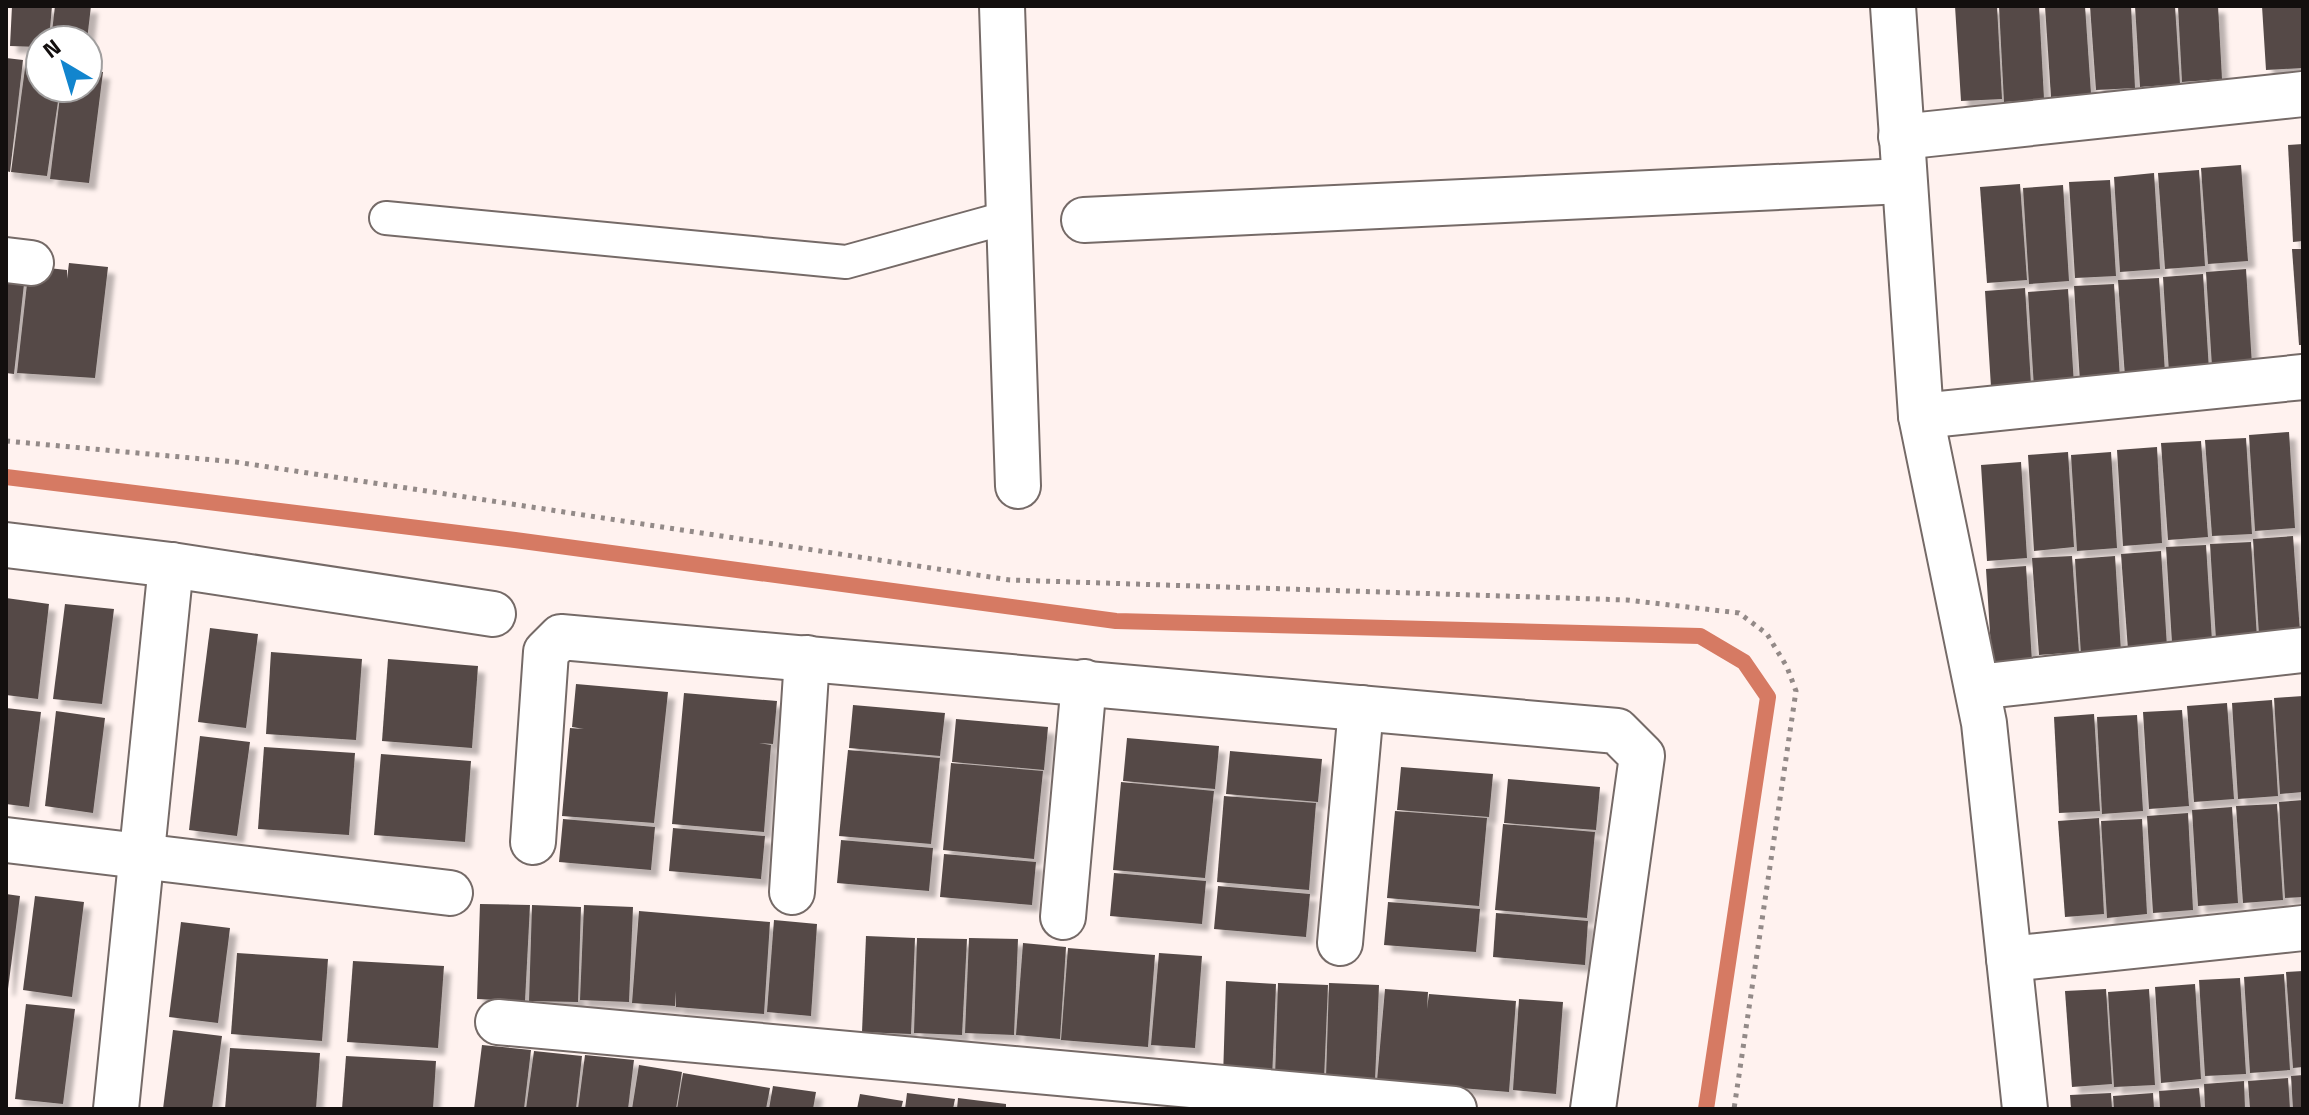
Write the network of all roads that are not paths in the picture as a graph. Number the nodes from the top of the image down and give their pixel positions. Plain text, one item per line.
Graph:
1 (1002, 6) edge
2 (1893, 6) edge
3 (2303, 94) edge
4 (1901, 137) junction
5 (1903, 181) junction
6 (1009, 217) junction
7 (386, 218) dead end
8 (1084, 220) dead end
9 (2303, 377) edge
10 (1921, 416) junction
11 (1018, 486) dead end
12 (6, 545) edge
13 (171, 565) junction
14 (493, 614) dead end
15 (2303, 650) edge
16 (807, 658) junction
17 (1084, 682) junction
18 (1977, 687) junction
19 (1361, 708) junction
20 (6, 840) edge
21 (533, 842) dead end
22 (143, 856) junction
23 (792, 892) dead end
24 (450, 893) dead end
25 (1063, 917) dead end
26 (2303, 928) edge
27 (1340, 943) dead end
28 (2009, 959) junction
29 (498, 1022) dead end
30 (116, 1109) edge
31 (1454, 1109) edge
32 (1593, 1109) edge
33 (2025, 1109) edge

1 - 6 street
2 - 4 street
3 - 4 street
4 - 5 street
5 - 8 street
5 - 10 street
6 - 7 lane
6 - 11 street
9 - 10 street
10 - 18 street
12 - 13 street
13 - 14 street
13 - 22 street
15 - 18 street
16 - 17 street
16 - 21 street
16 - 23 street
17 - 19 street
17 - 25 street
18 - 28 street
19 - 27 street
19 - 32 street
20 - 22 street
22 - 24 street
22 - 30 street
26 - 28 street
28 - 33 street
29 - 31 street

